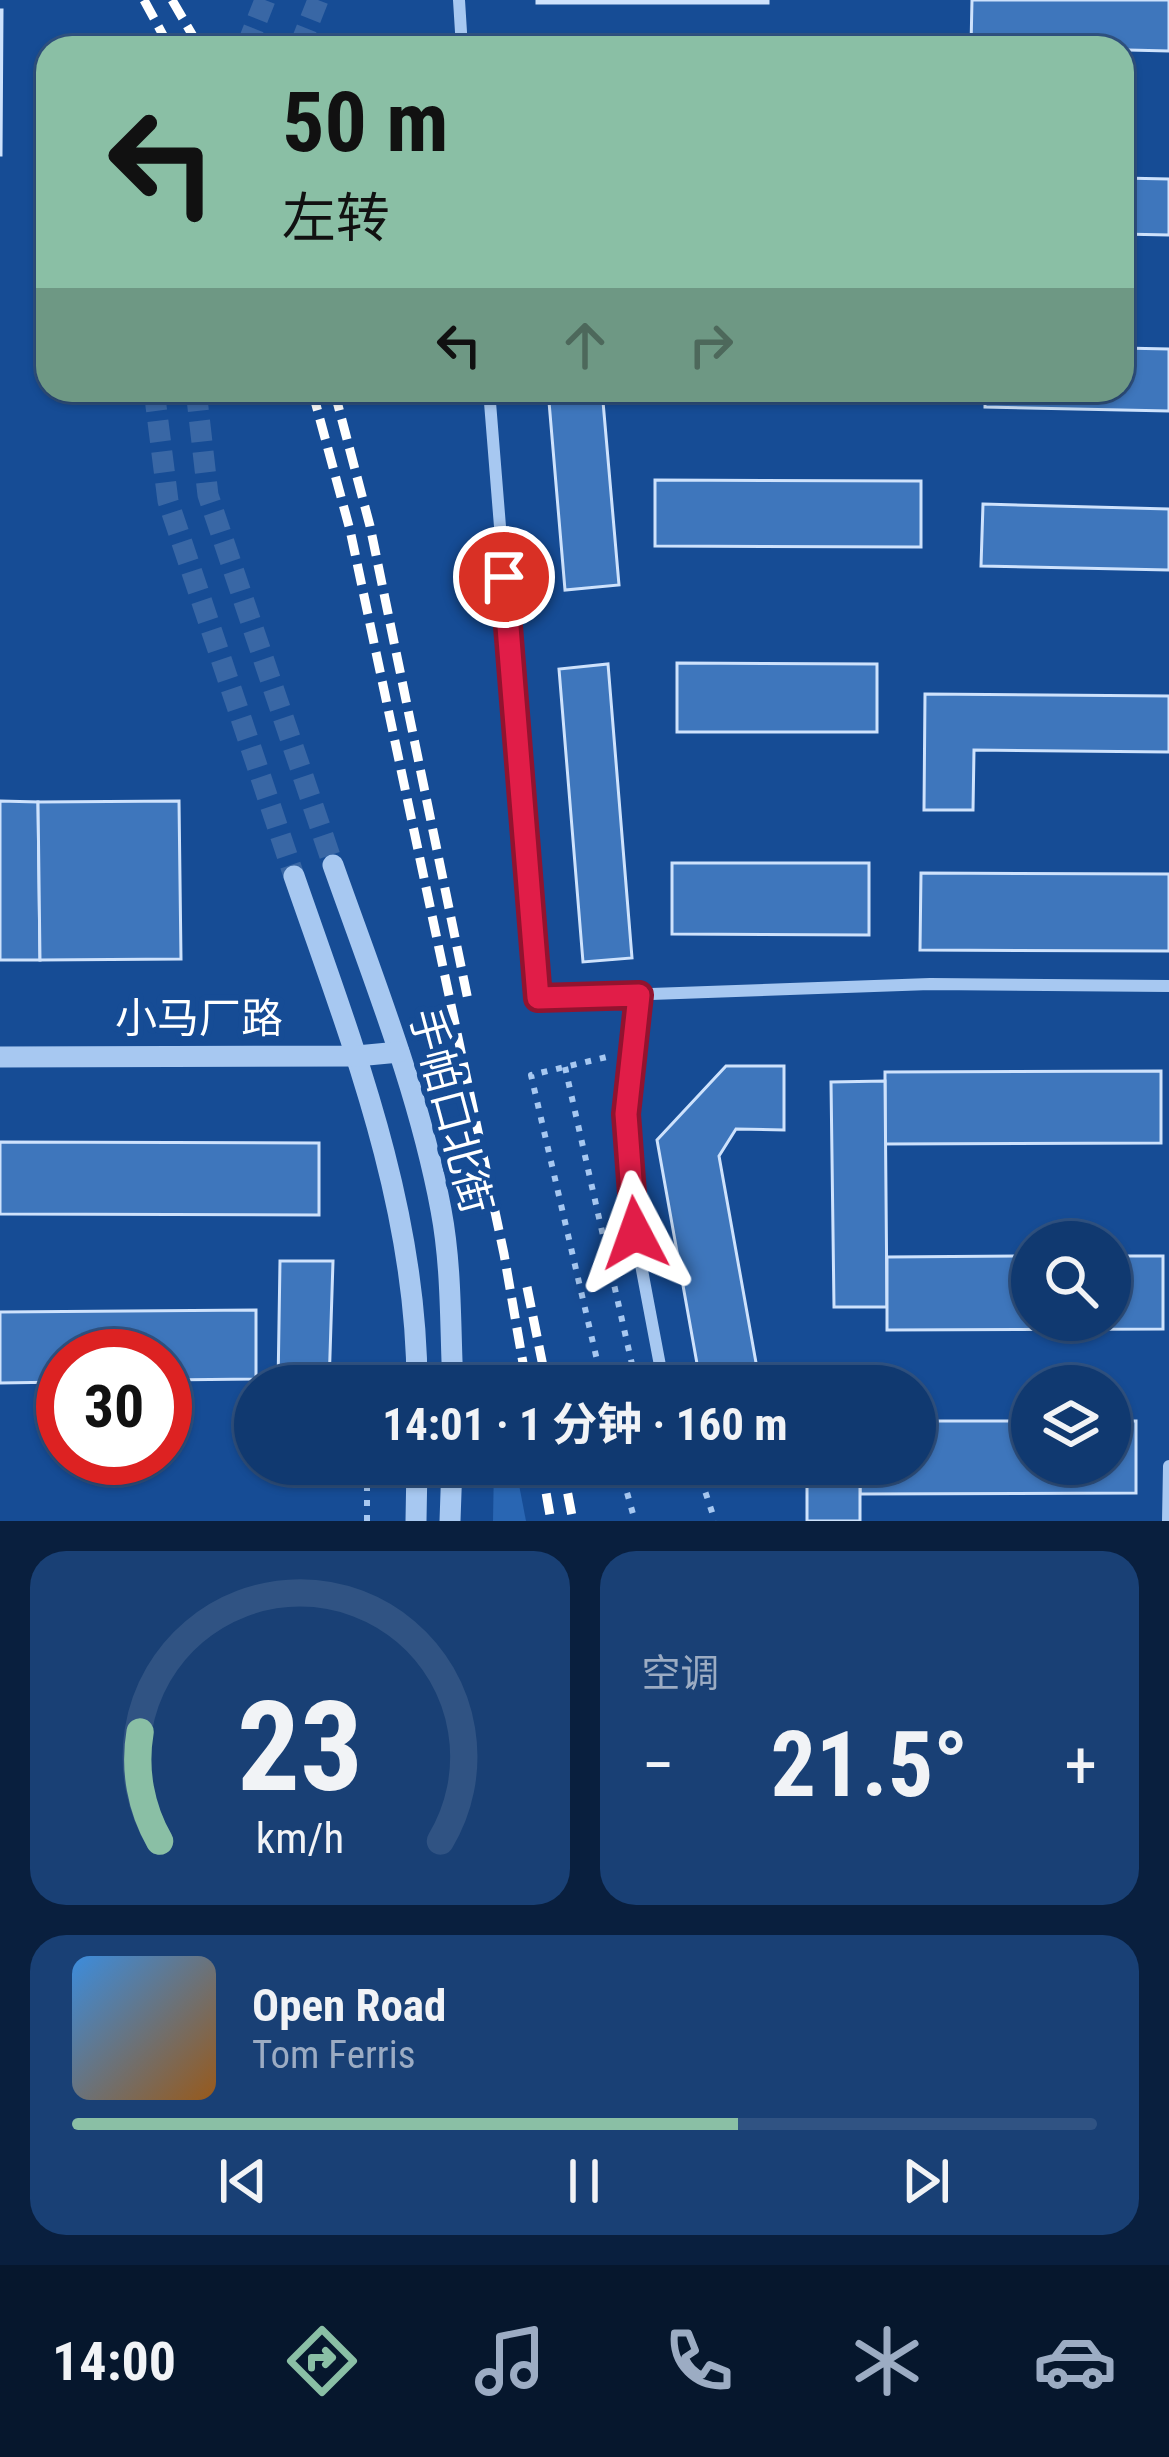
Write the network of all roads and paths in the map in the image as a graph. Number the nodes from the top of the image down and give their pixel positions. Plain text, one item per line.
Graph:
1 (455, 0) edge
2 (460, 36) edge
3 (490, 402) edge
4 (333, 865) tunnel mouth
5 (294, 876) tunnel mouth
6 (1169, 986) edge
7 (639, 995) junction
8 (632, 1051) junction
9 (399, 1052) junction
10 (0, 1057) edge
11 (357, 1057) junction
12 (565, 1066) junction
13 (416, 1365) edge
14 (452, 1365) edge
15 (598, 1365) edge
16 (632, 1365) edge
17 (660, 1365) edge
18 (1169, 1466) edge
19 (367, 1485) edge
20 (417, 1485) edge
21 (451, 1485) edge
22 (625, 1485) edge
23 (703, 1485) edge
24 (367, 1521) edge
25 (416, 1521) edge
26 (450, 1521) edge
27 (635, 1521) edge
28 (715, 1521) edge
29 (1168, 1521) edge

1 - 2 street
3 - 7 street
4 - 9 street, 手帕口北街
5 - 11 street, 手帕口北街
6 - 7 street
7 - 8 street
8 - 12 path
8 - 17 street
9 - 11 street, 小马厂路
9 - 14 street, 手帕口北街
10 - 11 street, 小马厂路
11 - 13 street, 手帕口北街
12 - 15 path
12 - 16 path
18 - 29 street
19 - 24 path
20 - 25 street
21 - 26 street
22 - 27 path
23 - 28 path

